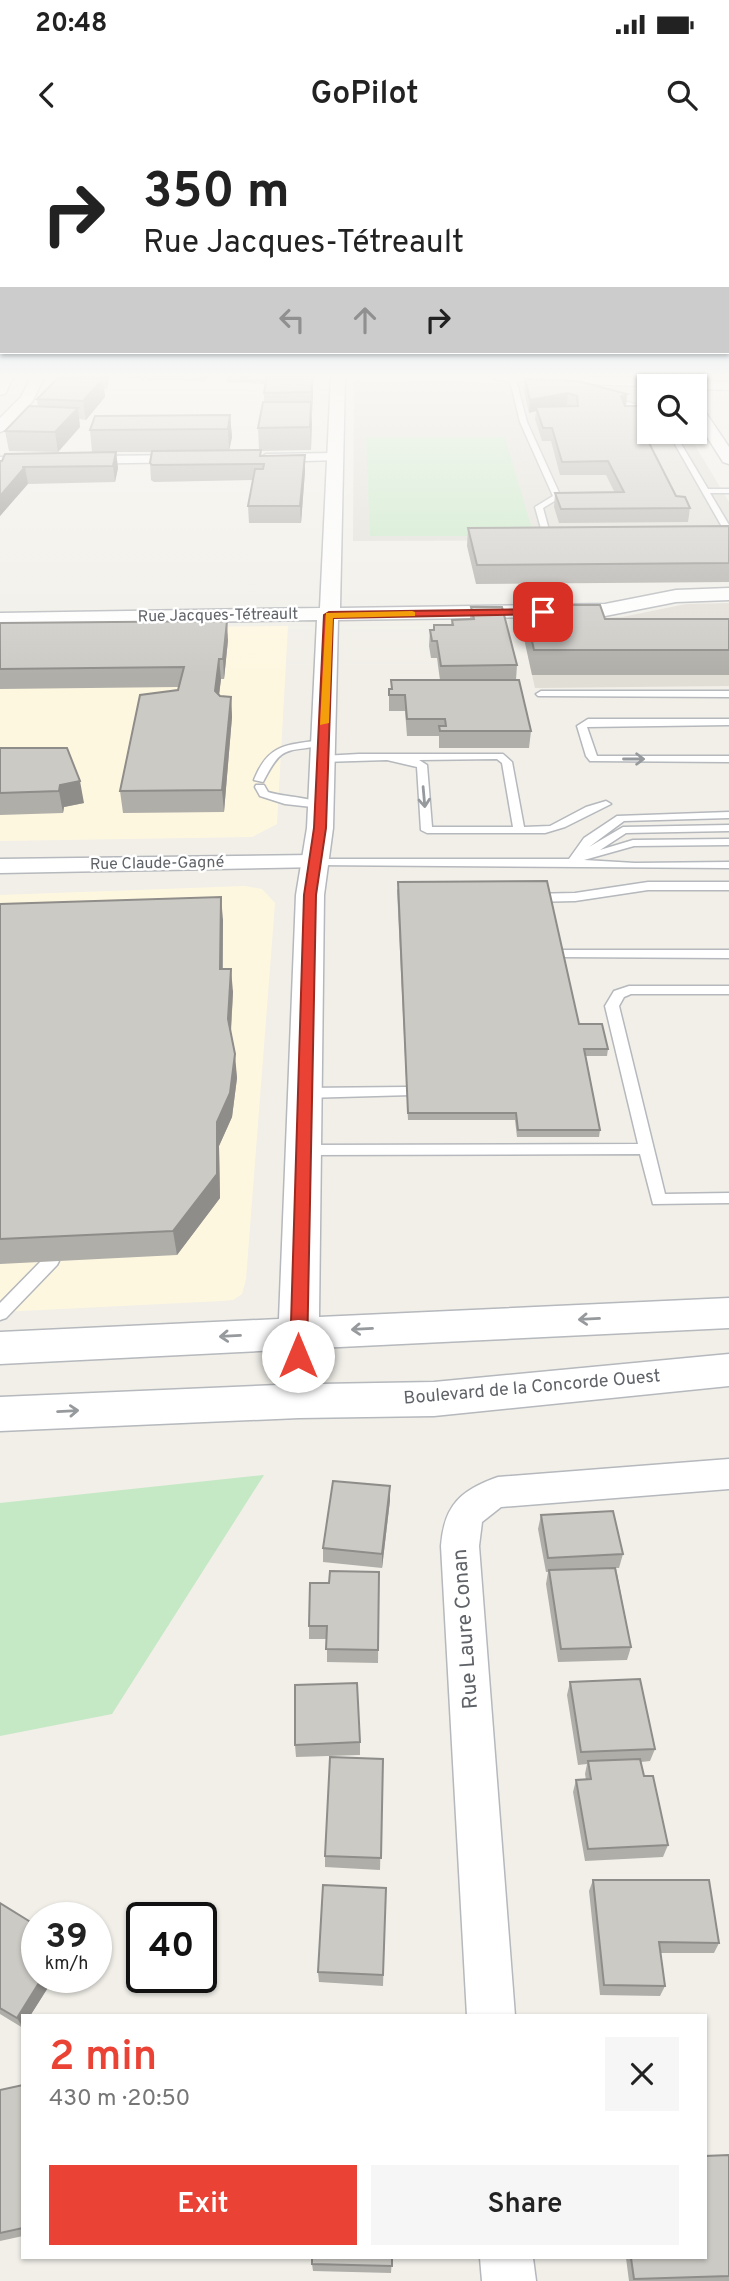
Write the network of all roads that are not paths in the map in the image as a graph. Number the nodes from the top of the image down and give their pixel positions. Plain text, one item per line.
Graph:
1 (335, 476) edge
2 (549, 476) edge
3 (696, 476) edge
4 (705, 491) junction
5 (729, 491) edge
6 (574, 532) edge
7 (729, 532) edge
8 (719, 533) edge
9 (729, 594) edge
10 (329, 615) junction
11 (0, 619) edge
12 (541, 694) dead end
13 (729, 694) edge
14 (729, 722) edge
15 (322, 751) junction
16 (386, 758) junction
17 (729, 759) edge
18 (606, 804) dead end
19 (321, 805) junction
20 (729, 815) edge
21 (729, 822) edge
22 (729, 828) edge
23 (519, 830) junction
24 (729, 835) edge
25 (729, 842) edge
26 (729, 851) edge
27 (729, 858) edge
28 (313, 862) junction
29 (573, 862) junction
30 (729, 865) edge
31 (0, 866) edge
32 (729, 886) edge
33 (512, 898) edge
34 (563, 954) edge
35 (729, 954) edge
36 (729, 990) edge
37 (407, 1092) edge
38 (304, 1093) junction
39 (647, 1149) junction
40 (303, 1150) junction
41 (729, 1198) edge
42 (51, 1261) edge
43 (729, 1313) edge
44 (0, 1314) edge
45 (298, 1333) junction
46 (0, 1348) edge
47 (729, 1370) edge
48 (299, 1401) junction
49 (0, 1414) edge
50 (729, 1474) edge
51 (491, 2014) edge
52 (507, 2259) edge
53 (509, 2281) edge

1 - 10 street
2 - 6 lane
3 - 4 lane
4 - 5 lane
4 - 7 lane
7 - 8 lane
9 - 10 street, Rue Jacques-Tétreault
10 - 11 street, Rue Jacques-Tétreault
10 - 15 street
12 - 13 lane
14 -> 17 lane
15 - 16 lane
15 - 19 street
15 - 19 lane
16 - 23 lane
16 -> 23 lane
18 - 23 lane
19 - 28 street
20 - 29 lane
21 - 29 lane
22 - 29 lane
24 - 29 lane
25 - 29 lane
26 - 29 lane
27 - 29 lane
28 - 29 lane
28 - 31 street, Rue Claude-Gagné
28 - 38 street
29 - 30 lane
32 - 33 lane
34 - 35 lane
36 - 39 lane
37 - 38 lane
38 - 40 street
39 - 40 lane
39 - 41 lane
40 - 45 street
42 - 44 lane
43 -> 45 street
45 -> 46 street
45 - 48 street
47 - 48 street, Boulevard de la Concorde Ouest
49 -> 48 street, Boulevard de la Concorde Ouest
50 - 51 street, Rue Laure Conan
52 - 53 street

